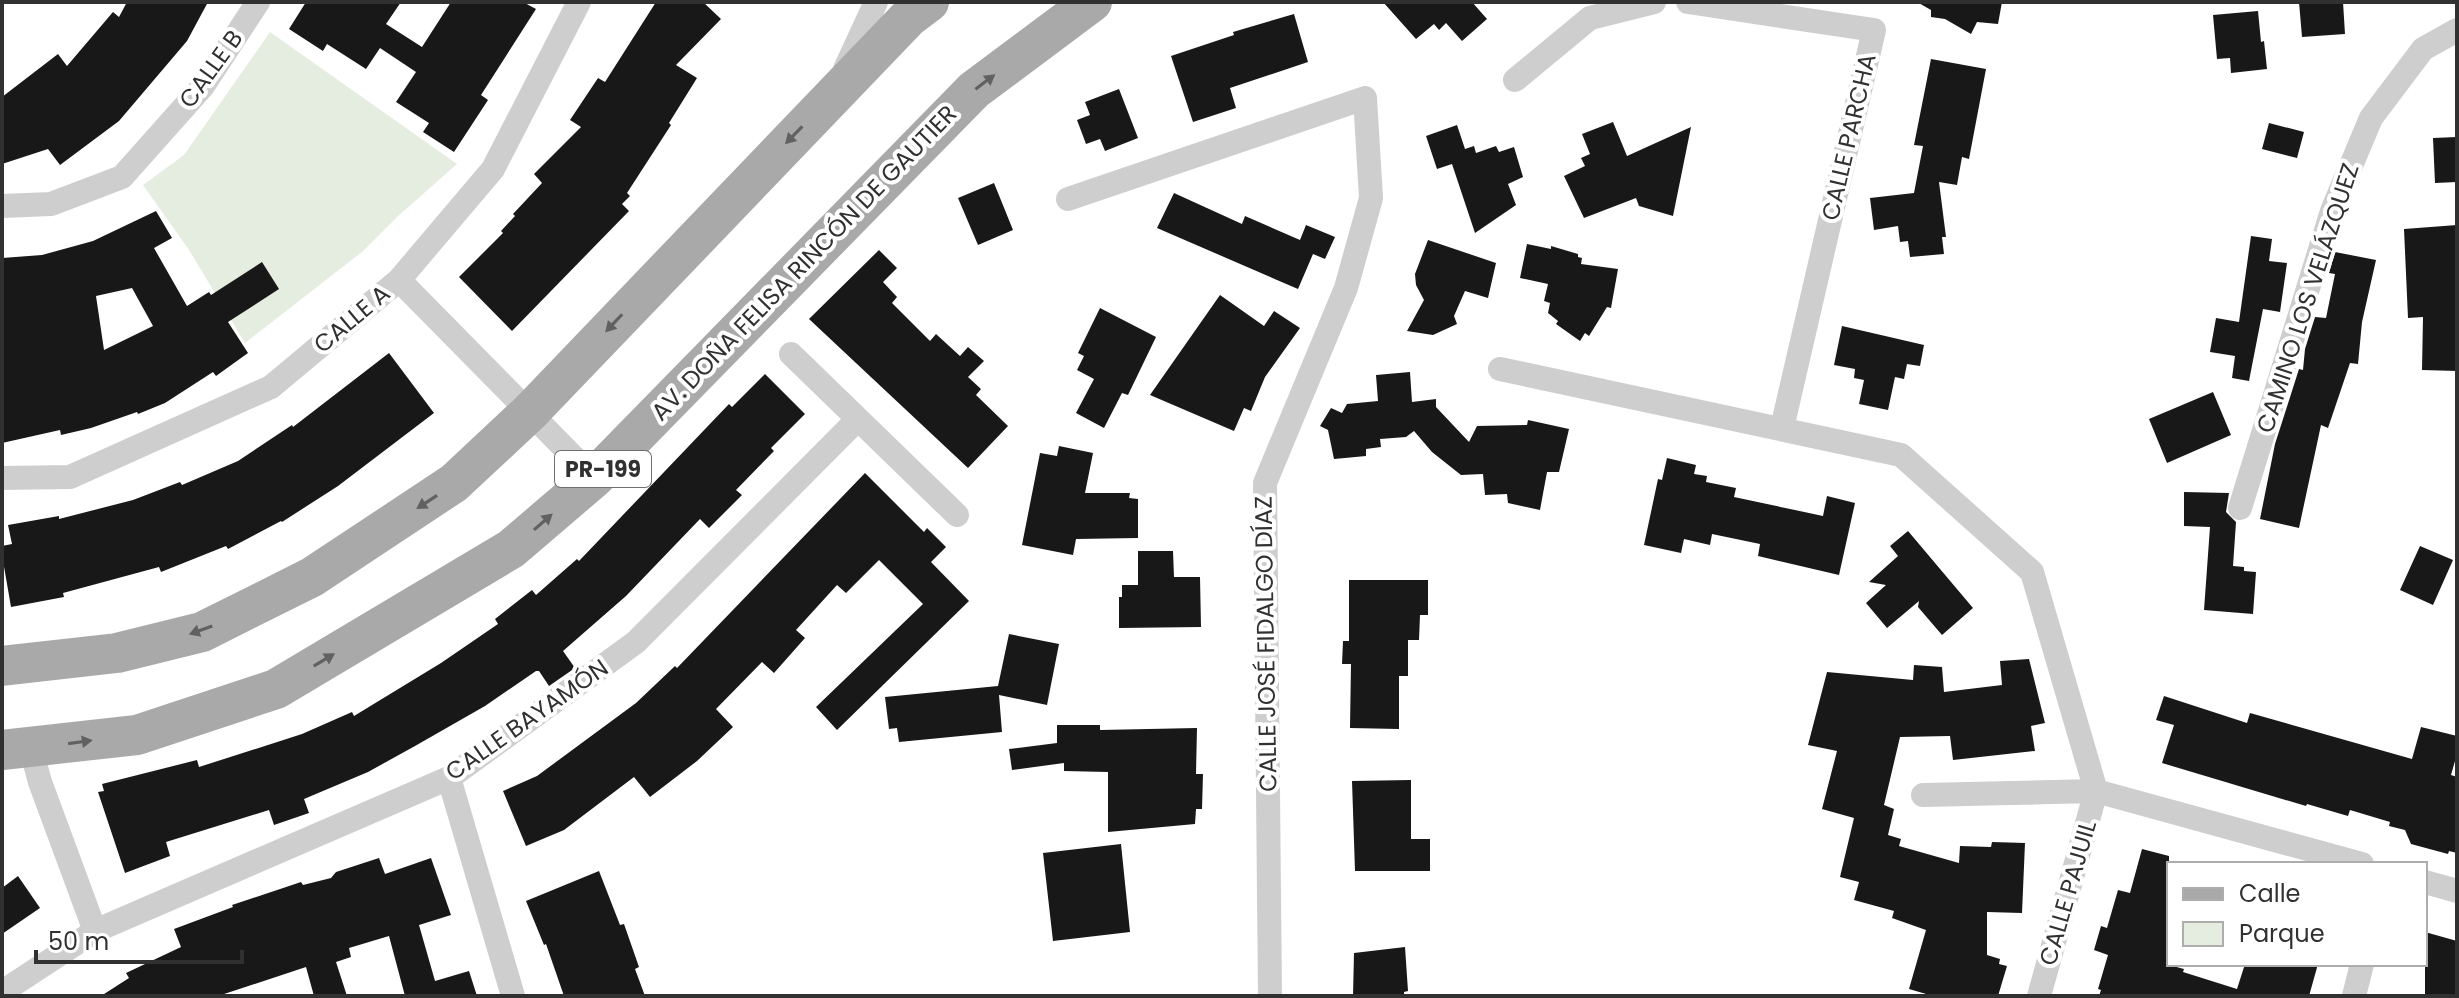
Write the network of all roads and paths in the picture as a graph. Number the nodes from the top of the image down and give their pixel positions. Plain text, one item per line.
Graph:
1 (258, 2) edge
2 (579, 2) edge
3 (876, 2) edge
4 (929, 2) edge
5 (1092, 2) edge
6 (1654, 2) edge
7 (1688, 2) edge
8 (2457, 30) edge
9 (1515, 80) dead end
10 (832, 96) junction
11 (1068, 199) dead end
12 (2, 206) edge
13 (399, 280) junction
14 (791, 354) dead end
15 (1500, 369) dead end
16 (530, 412) junction
17 (858, 419) junction
18 (1782, 428) junction
19 (2, 478) edge
20 (594, 478) junction
21 (2240, 508) dead end
22 (957, 515) dead end
23 (2, 666) edge
24 (17, 750) edge
25 (449, 778) junction
26 (2096, 791) junction
27 (1923, 795) dead end
28 (2355, 862) edge
29 (2427, 883) edge
30 (2457, 891) edge
31 (95, 931) junction
32 (2362, 966) edge
33 (2, 992) edge
34 (513, 996) edge
35 (1270, 996) edge
36 (2039, 996) edge
37 (2354, 996) edge

1 - 12 street, CALLE B
2 - 13 street, CALLE A
3 - 10 street
4 - 10 main road
20 -> 5 main road, AV. DOÑA FELISA RINCÓN DE GAUTIER / PR-199
6 - 9 street
7 - 18 street, CALLE PARCHA
8 - 21 street, CAMINO LOS VELÁZQUEZ
10 -> 16 main road
11 - 35 street, CALLE JOSÉ FIDALGO DÍAZ
13 - 16 street
13 - 19 street, CALLE A
14 - 17 street
15 - 18 street
16 - 20 street
16 -> 23 main road
17 - 22 street
17 - 25 street, CALLE BAYAMÓN
18 - 26 street
24 -> 20 main road, AV. DOÑA FELISA RINCÓN DE GAUTIER / PR-199
24 - 31 street
25 - 31 street, CALLE BAYAMÓN
25 - 34 street
26 - 27 street
26 - 28 street
26 - 36 street, CALLE PAJUIL
29 - 30 street
31 - 33 street, CALLE BAYAMÓN
32 - 37 street

